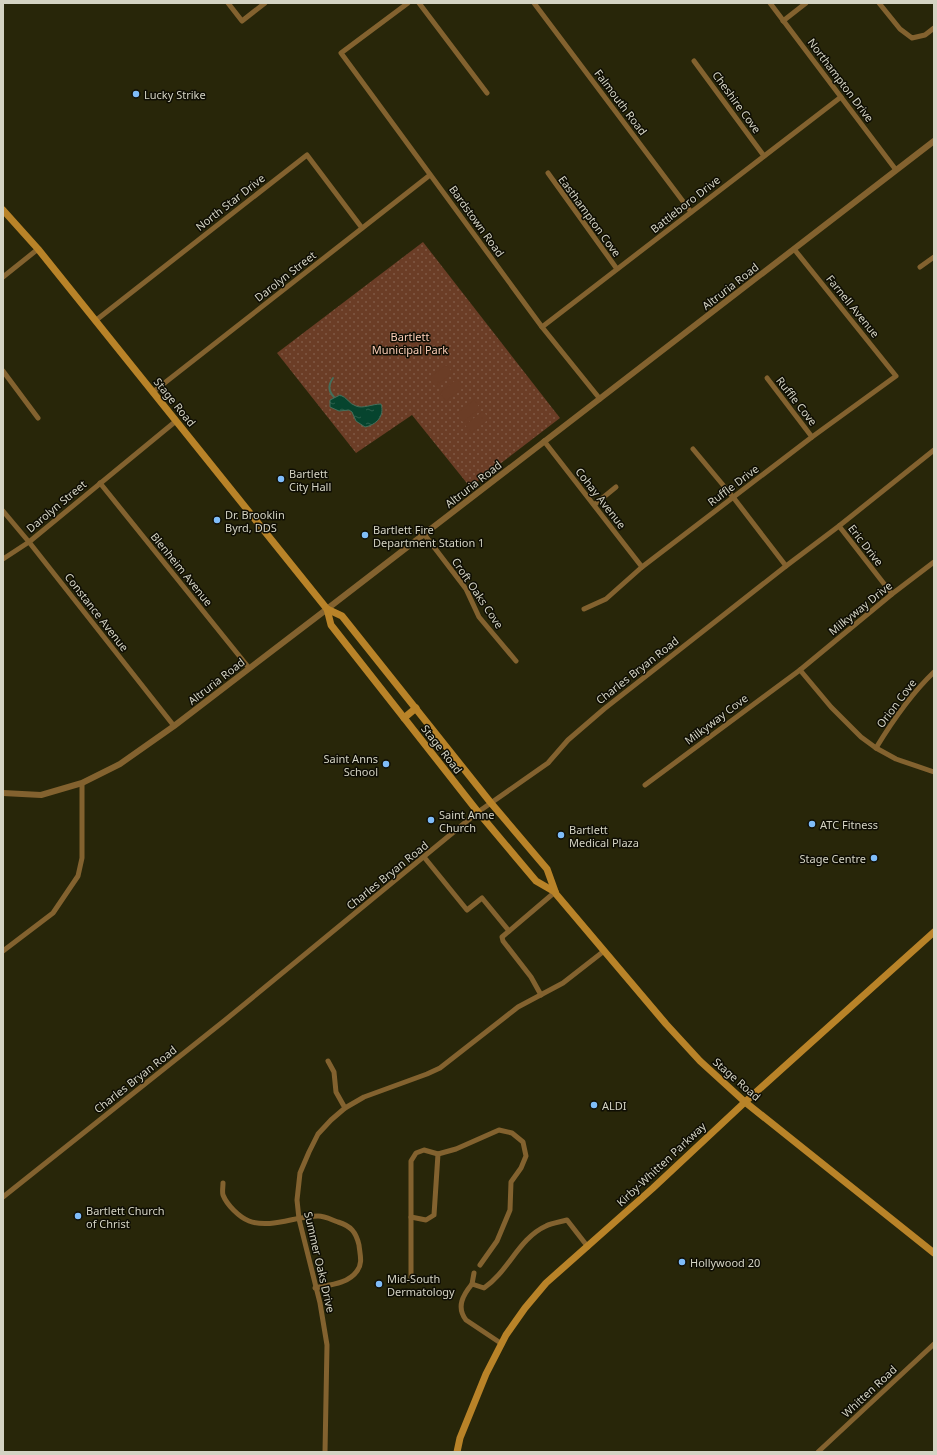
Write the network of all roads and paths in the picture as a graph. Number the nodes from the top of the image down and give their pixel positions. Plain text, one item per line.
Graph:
1 (228, 3) edge
2 (265, 3) edge
3 (408, 3) edge
4 (419, 3) edge
5 (534, 3) edge
6 (770, 3) edge
7 (806, 3) edge
8 (880, 3) edge
9 (783, 21) junction
10 (934, 28) edge
11 (694, 61) dead end
12 (488, 93) dead end
13 (841, 97) junction
14 (934, 141) edge
15 (764, 156) junction
16 (896, 170) junction
17 (548, 174) dead end
18 (430, 175) junction
19 (3, 210) edge
20 (691, 212) junction
21 (362, 228) junction
22 (38, 249) junction
23 (794, 249) junction
24 (934, 257) edge
25 (920, 267) dead end
26 (617, 269) junction
27 (3, 277) edge
28 (95, 321) junction
29 (542, 327) junction
30 (3, 371) edge
31 (896, 376) joint
32 (767, 378) dead end
33 (153, 392) junction
34 (600, 399) junction
35 (38, 418) dead end
36 (176, 421) junction
37 (812, 437) junction
38 (544, 442) junction
39 (693, 449) dead end
40 (934, 450) edge
41 (100, 483) junction
42 (616, 487) dead end
43 (733, 498) junction
44 (594, 505) junction
45 (3, 511) edge
46 (839, 526) junction
47 (424, 534) junction
48 (29, 542) junction
49 (3, 559) edge
50 (934, 562) edge
51 (786, 566) junction
52 (642, 567) junction
53 (892, 594) junction
54 (327, 609) junction
55 (584, 609) dead end
56 (516, 662) dead end
57 (248, 668) junction
58 (800, 670) junction
59 (934, 672) edge
60 (416, 708) junction
61 (404, 718) junction
62 (174, 726) junction
63 (876, 748) junction
64 (934, 772) edge
65 (82, 783) junction
66 (644, 785) dead end
67 (3, 793) edge
68 (491, 803) junction
69 (478, 812) junction
70 (424, 857) junction
71 (555, 892) junction
72 (509, 931) junction
73 (934, 932) edge
74 (3, 951) edge
75 (604, 951) junction
76 (541, 995) junction
77 (328, 1061) dead end
78 (745, 1102) junction
79 (345, 1108) junction
80 (438, 1154) junction
81 (223, 1183) dead end
82 (3, 1197) edge
83 (411, 1217) junction
84 (299, 1218) junction
85 (588, 1247) junction
86 (934, 1254) edge
87 (480, 1265) dead end
88 (474, 1273) dead end
89 (411, 1281) dead end
90 (472, 1284) junction
91 (315, 1288) junction
92 (502, 1344) junction
93 (934, 1344) edge
94 (325, 1452) edge
95 (457, 1452) edge
96 (818, 1452) edge

1 - 2 street
3 - 18 street, Bardstown Road
4 - 12 street
5 - 20 street, Falmouth Road
6 - 9 street, Northampton Drive
7 - 9 street
8 - 10 street
9 - 13 street, Northampton Drive
11 - 15 street, Cheshire Cove
13 - 15 street, Battleboro Drive
13 - 16 street, Northampton Drive
14 - 16 street, Altruria Road
15 - 20 street, Battleboro Drive
16 - 23 street, Altruria Road
17 - 26 street, Easthampton Cove
18 - 21 street, Darolyn Street
18 - 29 street, Bardstown Road
19 - 22 main road, Stage Road
20 - 26 street, Battleboro Drive
21 - 28 street, North Star Drive
21 - 33 street, Darolyn Street
22 - 27 street
22 - 28 main road, Stage Road
23 - 31 street, Farnell Avenue
23 - 34 street, Altruria Road
24 - 25 street
26 - 29 street, Battleboro Drive
28 - 33 main road, Stage Road
29 - 34 street, Bardstown Road
30 - 35 street
31 - 37 street, Ruffle Drive
32 - 37 street, Ruffle Cove
33 - 36 main road, Stage Road
34 - 38 street, Altruria Road
36 - 41 street, Darolyn Street
36 - 54 main road, Stage Road
37 - 43 street, Ruffle Drive
38 - 44 street, Cohay Avenue
38 - 47 street, Altruria Road
39 - 43 street
40 - 46 street, Charles Bryan Road
41 - 48 street, Darolyn Street
41 - 57 street, Blenheim Avenue
42 - 44 street
43 - 51 street
43 - 52 street, Ruffle Drive
44 - 52 street, Cohay Avenue
45 - 48 street, Constance Avenue
46 - 51 street, Charles Bryan Road
46 - 53 street, Eric Drive
47 - 54 street, Altruria Road
47 - 56 street, Croft Oaks Cove
48 - 49 street, Darolyn Street
48 - 62 street, Constance Avenue
50 - 53 street, Milkyway Drive
51 - 68 street, Charles Bryan Road
52 - 55 street, Ruffle Drive
53 - 58 street, Milkyway Drive
54 - 57 street, Altruria Road
54 - 60 main road, Stage Road
54 - 61 main road, Stage Road
57 - 62 street, Altruria Road
58 - 63 street
58 - 66 street, Milkyway Cove
59 - 63 street, Orion Cove
60 - 61 main road
60 - 68 main road, Stage Road
61 - 69 main road, Stage Road
62 - 65 street, Altruria Road
63 - 64 street
65 - 67 street, Altruria Road
65 - 74 street
68 - 69 street, Charles Bryan Road
68 - 71 main road, Stage Road
69 - 70 street, Charles Bryan Road
69 - 71 main road, Stage Road
70 - 72 street
70 - 82 street, Charles Bryan Road
71 - 72 street
71 - 75 main road, Stage Road
72 - 76 street
73 - 78 main road, Kirby-Whitten Parkway
75 - 76 street, Summer Oaks Drive
75 - 78 main road, Stage Road
76 - 79 street, Summer Oaks Drive
77 - 79 street
78 - 85 main road, Kirby-Whitten Parkway
78 - 86 main road, Stage Road
79 - 84 street, Summer Oaks Drive
80 - 83 street
80 - 83 street
80 - 87 street
81 - 84 street
83 - 89 street
84 - 91 street, Summer Oaks Drive
84 - 91 street
85 - 90 street
85 - 92 main road, Kirby-Whitten Parkway
88 - 90 street
90 - 92 street
91 - 94 street, Summer Oaks Drive
92 - 95 main road, Kirby-Whitten Parkway
93 - 96 street, Whitten Road

